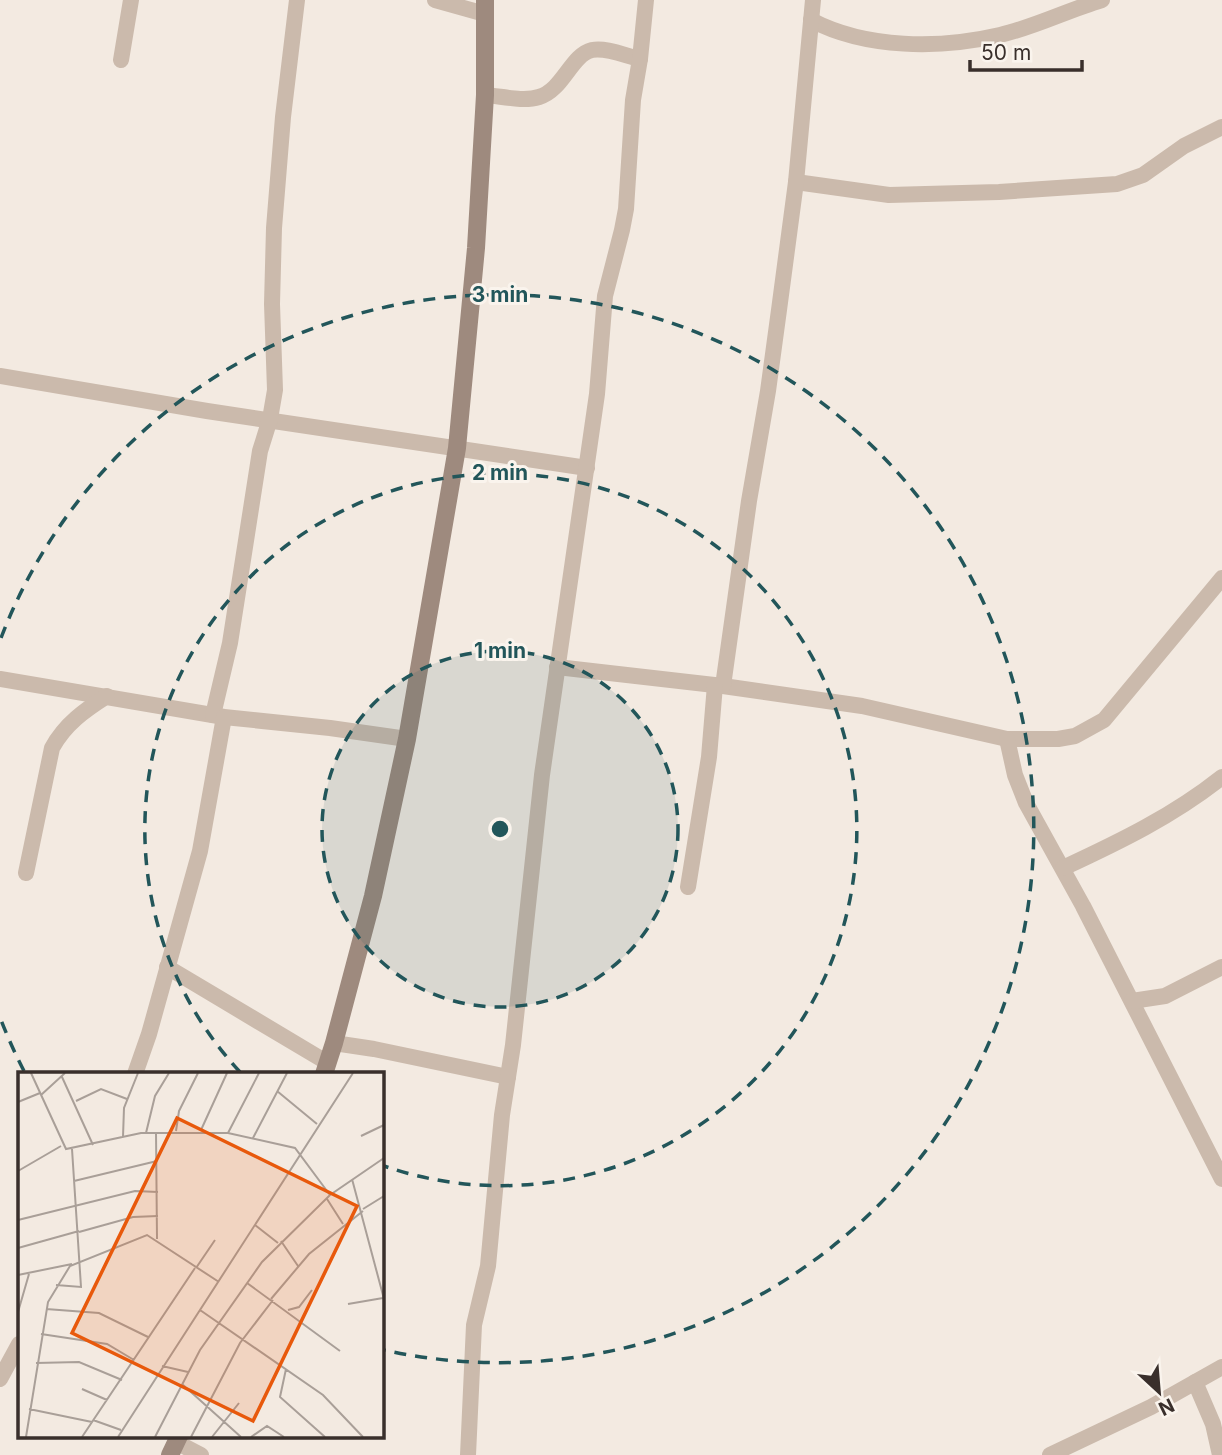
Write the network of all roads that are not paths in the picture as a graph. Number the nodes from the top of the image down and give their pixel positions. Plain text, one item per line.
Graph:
1 (131, 0) edge
2 (297, 0) edge
3 (435, 0) edge
4 (646, 0) edge
5 (813, 0) edge
6 (1102, 0) edge
7 (485, 7) edge
8 (811, 20) junction
9 (640, 59) junction
10 (121, 60) dead end
11 (485, 95) junction
12 (1222, 127) edge
13 (796, 182) junction
14 (0, 376) edge
15 (270, 419) junction
16 (457, 448) junction
17 (587, 468) junction
18 (1222, 578) edge
19 (557, 667) junction
20 (0, 679) edge
21 (719, 685) junction
22 (107, 696) junction
23 (219, 716) junction
24 (407, 739) junction
25 (1007, 739) junction
26 (1222, 777) edge
27 (1063, 868) junction
28 (26, 873) dead end
29 (688, 887) dead end
30 (167, 967) junction
31 (1222, 967) edge
32 (1132, 1001) junction
33 (334, 1043) junction
34 (326, 1068) edge
35 (135, 1072) edge
36 (508, 1077) junction
37 (1220, 1169) edge
38 (18, 1346) edge
39 (1222, 1367) edge
40 (0, 1379) edge
41 (1195, 1382) junction
42 (175, 1444) edge
43 (1056, 1454) edge
44 (201, 1455) edge
45 (468, 1455) edge
46 (1220, 1455) edge

1 - 10 street
2 - 15 street
3 - 7 street
4 - 9 street
5 - 8 street
6 - 8 street
7 - 11 main road
8 - 13 street
9 - 11 street
9 - 17 street
11 - 16 main road
12 - 13 street
13 - 21 street
14 - 15 street
15 - 16 street
15 - 23 street
16 - 17 street
16 - 24 main road
17 - 19 street
18 - 25 street
19 - 21 street
19 - 36 street
20 - 22 street
21 - 25 street
21 - 29 street
22 - 23 street
22 - 28 street
23 - 24 street
23 - 30 street
24 - 33 main road
25 - 27 street
26 - 27 street
27 - 32 street
30 - 34 street
30 - 35 street
31 - 32 street
32 - 37 street
33 - 34 main road
33 - 36 street
36 - 45 street
38 - 40 street
39 - 41 street
41 - 43 street
41 - 46 street
42 - 44 street

